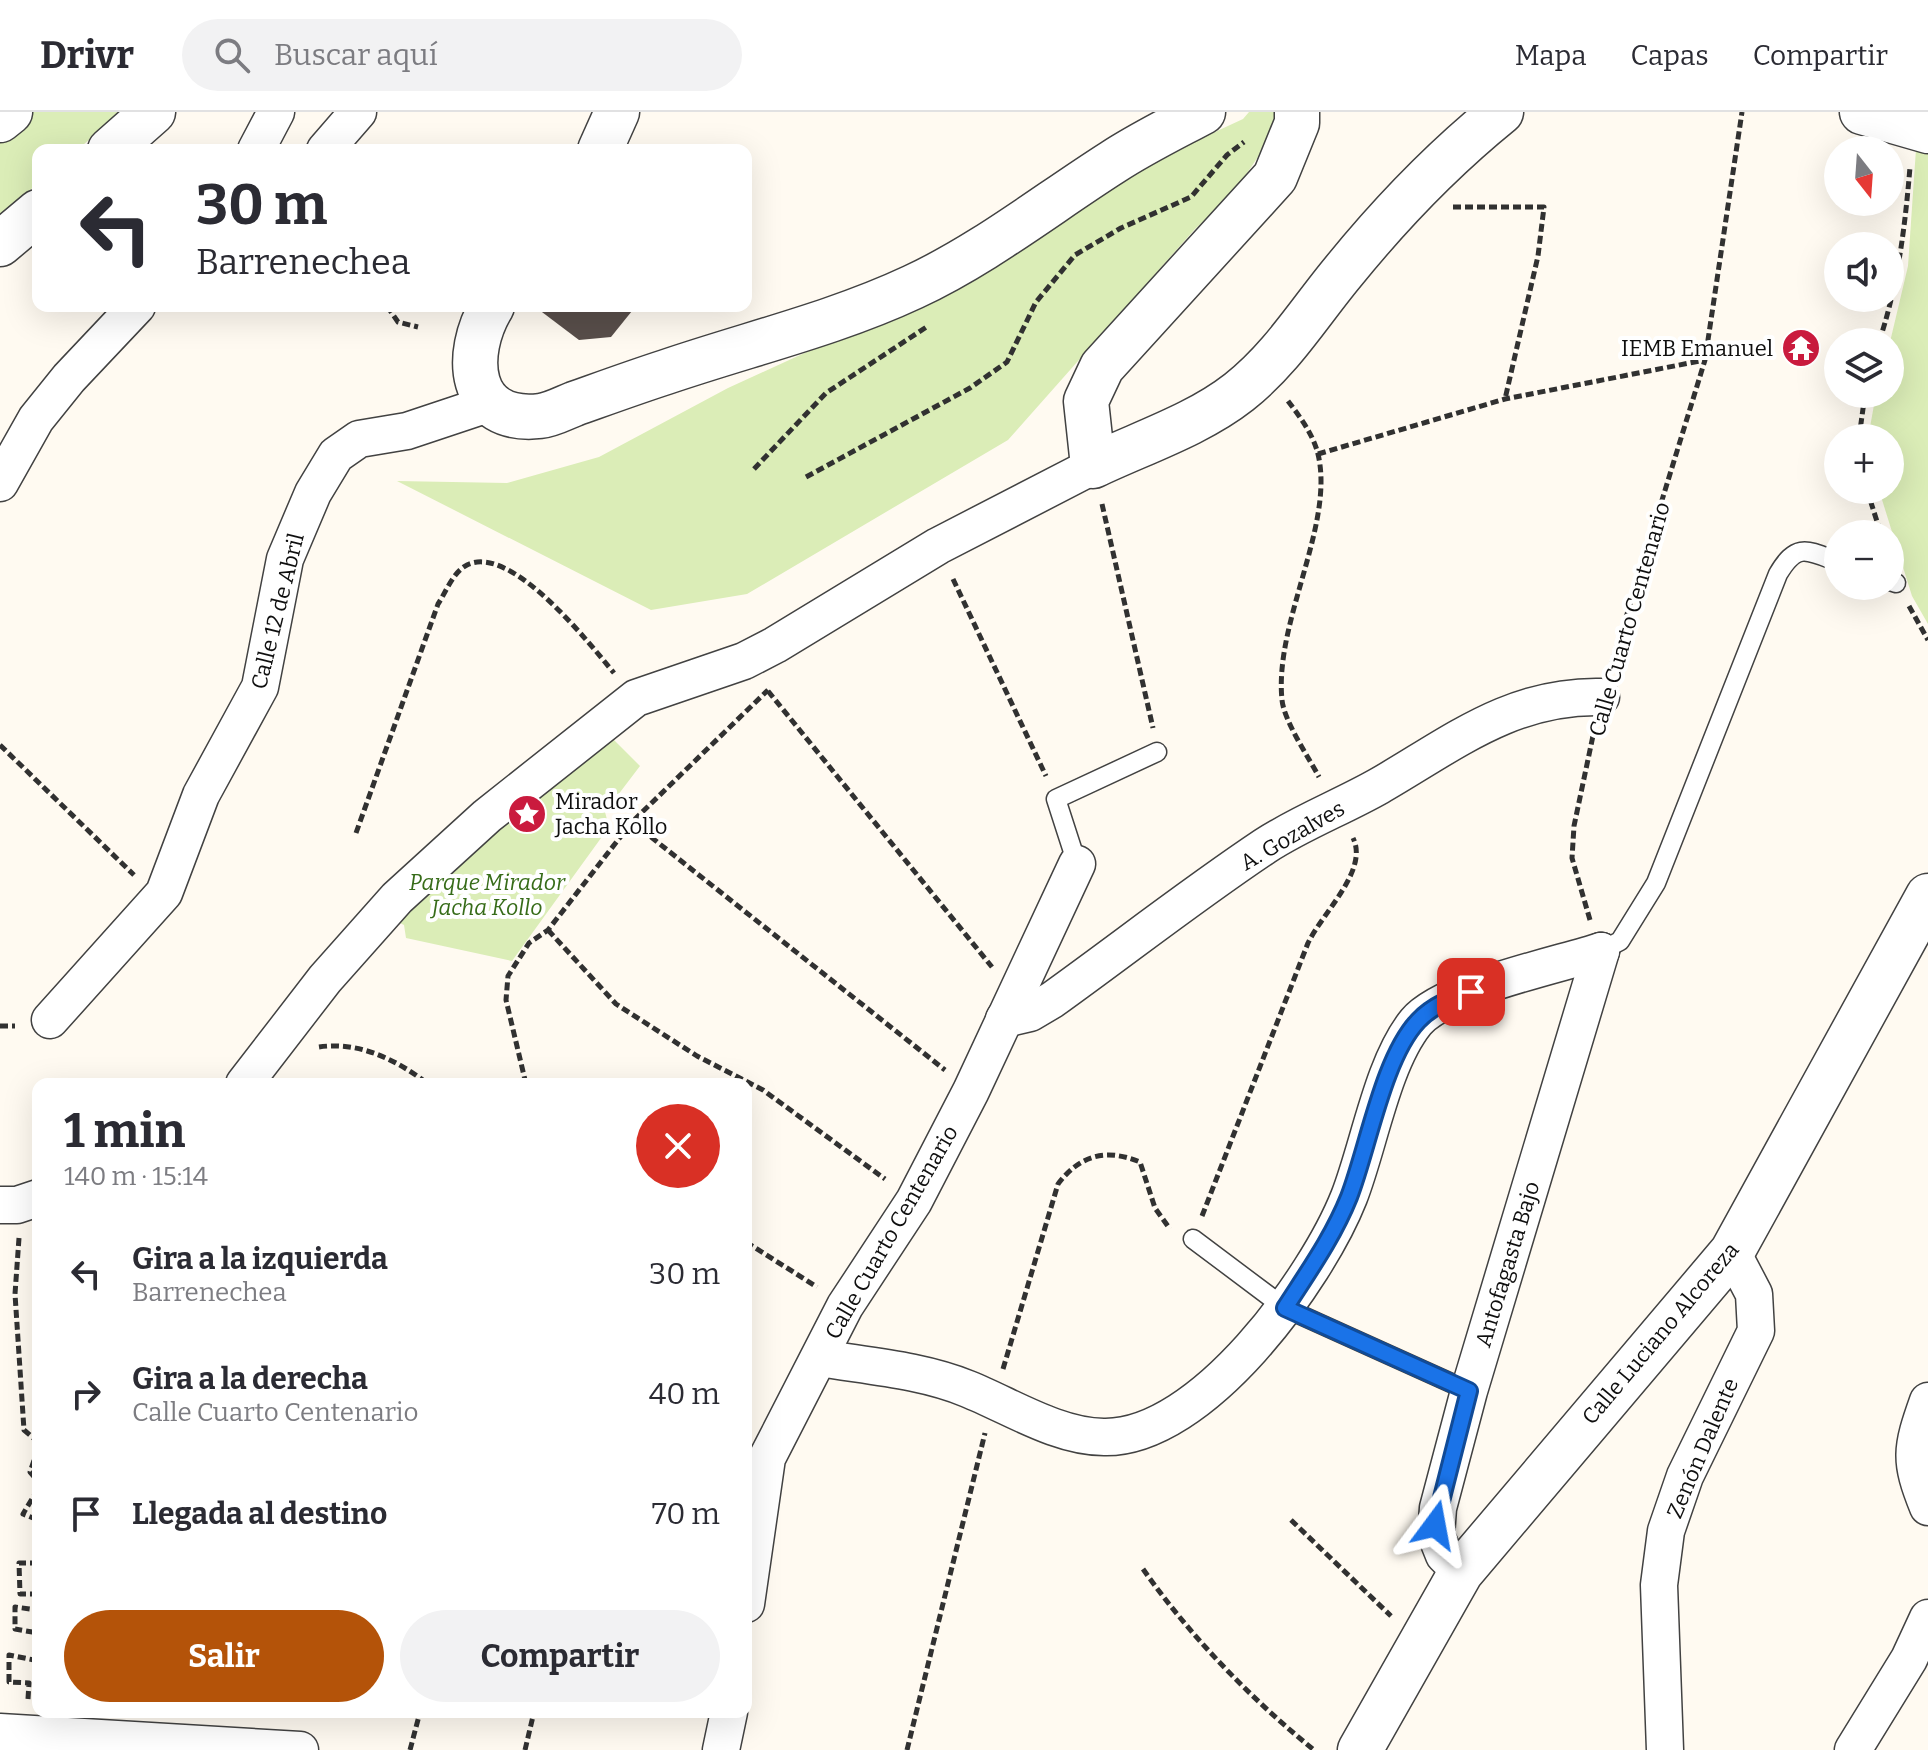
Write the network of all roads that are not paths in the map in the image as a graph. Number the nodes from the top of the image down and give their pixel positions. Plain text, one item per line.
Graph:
1 (10, 112) edge
2 (153, 112) edge
3 (276, 112) edge
4 (358, 112) edge
5 (617, 112) edge
6 (1203, 112) edge
7 (1297, 112) edge
8 (1501, 112) edge
9 (1862, 112) edge
10 (0, 120) edge
11 (1921, 127) edge
12 (117, 144) edge
13 (259, 144) edge
14 (330, 144) edge
15 (603, 144) edge
16 (32, 217) edge
17 (0, 244) edge
18 (131, 312) edge
19 (489, 312) edge
20 (491, 403) junction
21 (1093, 466) junction
22 (0, 483) edge
23 (1824, 557) edge
24 (1601, 697) road end
25 (1157, 752) road end
26 (1077, 864) joint
27 (1928, 896) edge
28 (1601, 951) junction
29 (1010, 1007) junction
30 (50, 1020) dead end
31 (249, 1078) edge
32 (1193, 1239) dead end
33 (1732, 1252) junction
34 (1285, 1308) junction
35 (820, 1358) junction
36 (1469, 1391) junction
37 (1928, 1401) edge
38 (1928, 1507) edge
39 (752, 1562) edge
40 (1461, 1572) junction
41 (1928, 1618) edge
42 (728, 1718) edge
43 (0, 1732) edge
44 (300, 1750) edge
45 (721, 1750) edge
46 (1360, 1750) edge
47 (1665, 1750) edge
48 (1853, 1750) edge

1 - 10 street
2 - 12 street
3 - 13 street
4 - 14 street
5 - 15 street
6 - 20 street
7 - 21 street
8 - 21 street
9 - 11 street
16 - 17 street
18 - 22 street
19 - 20 street
20 - 30 street, Calle 12 de Abril
21 - 31 street
23 - 28 lane
24 - 29 street, A. Gozalves
25 - 26 lane
26 - 29 street, Calle Cuarto Centenario
27 - 33 street, Calle Luciano Alcoreza
28 - 34 street, Calle Cuarto Centenario
28 - 36 street, Antofagasta Bajo
29 - 35 street, Calle Cuarto Centenario
32 - 34 lane
33 - 40 street, Calle Luciano Alcoreza
33 - 47 street, Zenón Dalente
34 - 35 street, Calle Cuarto Centenario
34 - 36 lane
35 - 39 street, Calle Cuarto Centenario
36 - 40 street, Antofagasta Bajo
37 - 38 street
40 - 46 street, Calle Luciano Alcoreza
41 - 48 street
42 - 45 street
43 - 44 street

